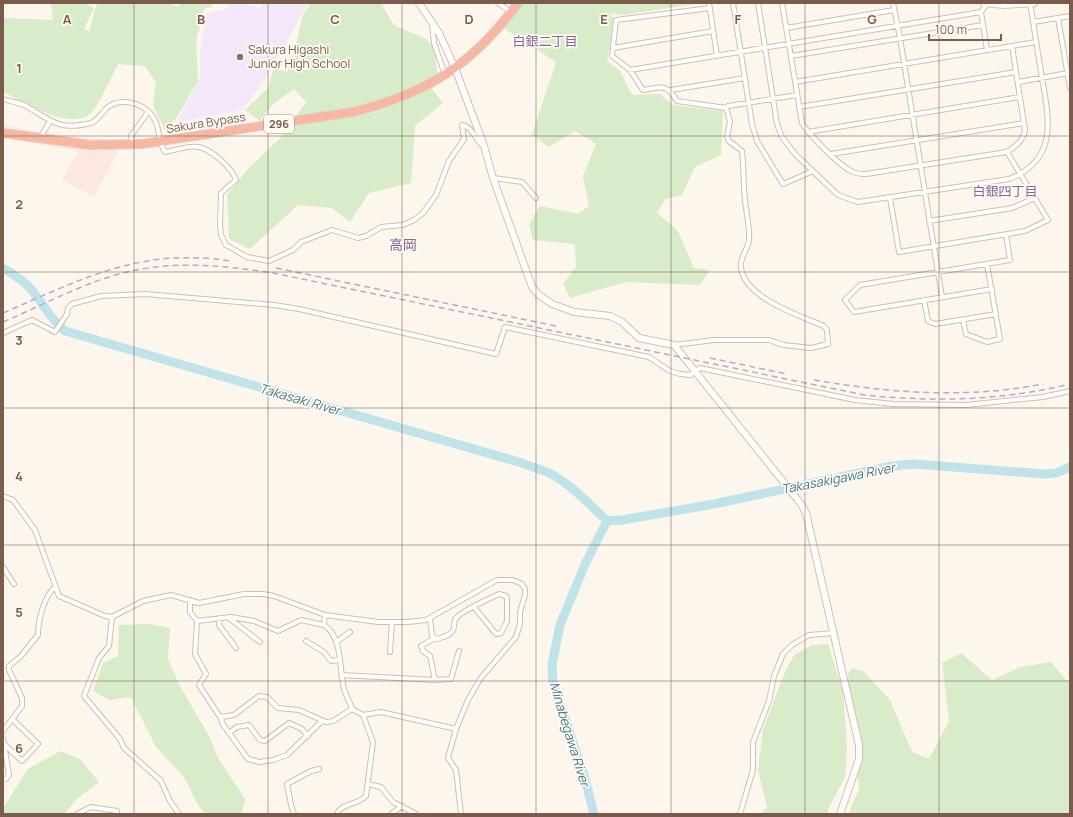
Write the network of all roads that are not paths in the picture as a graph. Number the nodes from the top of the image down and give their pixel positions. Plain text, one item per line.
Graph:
1 (420, 3) edge
2 (498, 3) edge
3 (518, 3) edge
4 (733, 3) edge
5 (758, 3) edge
6 (782, 3) edge
7 (893, 3) edge
8 (986, 3) edge
9 (1031, 3) edge
10 (709, 5) edge
11 (894, 10) junction
12 (511, 12) junction
13 (981, 12) junction
14 (1070, 16) edge
15 (431, 18) junction
16 (1058, 18) junction
17 (1033, 22) junction
18 (983, 25) junction
19 (898, 26) junction
20 (786, 28) junction
21 (714, 31) junction
22 (900, 38) junction
23 (1036, 42) junction
24 (789, 44) junction
25 (1012, 46) junction
26 (613, 48) junction
27 (765, 48) junction
28 (987, 50) junction
29 (741, 52) junction
30 (717, 56) junction
31 (791, 56) junction
32 (904, 64) junction
33 (454, 68) junction
34 (630, 70) junction
35 (1016, 72) junction
36 (1068, 73) junction
37 (445, 75) junction
38 (1042, 77) junction
39 (745, 78) junction
40 (795, 82) junction
41 (1018, 82) junction
42 (1070, 88) edge
43 (671, 90) junction
44 (908, 90) junction
45 (797, 95) junction
46 (1020, 97) junction
47 (3, 99) edge
48 (773, 99) junction
49 (749, 103) junction
50 (800, 107) junction
51 (726, 108) junction
52 (148, 112) junction
53 (912, 115) junction
54 (50, 121) junction
55 (1024, 123) junction
56 (808, 132) junction
57 (3, 133) edge
58 (40, 138) junction
59 (916, 140) junction
60 (161, 142) junction
61 (132, 145) junction
62 (484, 146) junction
63 (1007, 152) junction
64 (831, 154) junction
65 (920, 166) junction
66 (813, 171) junction
67 (1020, 173) junction
68 (493, 178) junction
69 (925, 192) junction
70 (536, 198) dead end
71 (890, 198) junction
72 (1034, 198) junction
73 (929, 221) junction
74 (1006, 235) junction
75 (934, 247) junction
76 (988, 264) junction
77 (938, 272) junction
78 (992, 289) junction
79 (942, 297) junction
80 (924, 300) junction
81 (996, 314) junction
82 (963, 320) junction
83 (3, 333) edge
84 (674, 345) junction
85 (695, 371) junction
86 (1070, 391) edge
87 (3, 496) edge
88 (3, 567) edge
89 (14, 584) dead end
90 (55, 587) junction
91 (190, 600) junction
92 (474, 607) junction
93 (325, 615) junction
94 (112, 617) junction
95 (220, 618) junction
96 (230, 618) junction
97 (430, 618) junction
98 (197, 621) junction
99 (392, 622) junction
100 (324, 624) junction
101 (350, 632) dead end
102 (834, 634) junction
103 (435, 638) junction
104 (306, 641) dead end
105 (260, 642) dead end
106 (336, 642) junction
107 (236, 648) dead end
108 (459, 651) dead end
109 (390, 652) dead end
110 (339, 660) junction
111 (341, 675) junction
112 (435, 680) junction
113 (352, 709) junction
114 (363, 715) junction
115 (221, 716) junction
116 (12, 719) junction
117 (322, 721) junction
118 (456, 729) junction
119 (3, 731) edge
120 (229, 733) junction
121 (308, 736) junction
122 (3, 738) edge
123 (4, 744) edge
124 (319, 769) dead end
125 (3, 780) edge
126 (368, 784) junction
127 (402, 806) junction
128 (77, 814) edge
129 (117, 814) edge
130 (179, 814) edge
131 (294, 814) edge
132 (337, 814) edge
133 (391, 814) edge
134 (416, 814) edge
135 (461, 814) edge
136 (740, 814) edge
137 (840, 814) edge

1 - 15 street
2 - 12 street
3 - 12 highway, Sakura Bypass / 296
4 - 29 street
5 - 27 street
6 - 20 street
7 - 11 street
8 - 9 street
8 - 13 street
9 - 17 street
10 - 21 street
10 - 26 street
11 - 19 street
11 - 20 street
12 - 33 highway, Sakura Bypass / 296
13 - 18 street
13 - 19 street
14 - 16 street
15 - 33 street
15 - 37 street
16 - 17 street
16 - 36 street
17 - 23 street
18 - 22 street
18 - 28 street
19 - 22 street
19 - 24 street
20 - 24 street
21 - 26 street
21 - 30 street
22 - 31 street
22 - 32 street
23 - 25 street
23 - 38 street
24 - 27 street
24 - 31 street
25 - 28 street
25 - 35 street
26 - 34 street
27 - 29 street
27 - 48 street
28 - 32 street
29 - 30 street
29 - 39 street
30 - 34 street
31 - 40 street
32 - 40 street
32 - 44 street
33 - 37 highway, Sakura Bypass / 296
33 - 62 street
34 - 43 street
35 - 41 street
35 - 44 street
36 - 38 street
36 - 42 street
37 - 60 highway, Sakura Bypass / 296
38 - 41 street
38 - 67 street
39 - 43 street
39 - 49 street
40 - 45 street
41 - 46 street
43 - 51 street
44 - 50 street
44 - 53 street
45 - 48 street
45 - 50 street
46 - 53 street
46 - 55 street
47 - 54 street
48 - 49 street
48 - 66 street
49 - 51 street
49 - 66 street
50 - 56 street
51 - 84 street
52 - 54 street
52 - 60 street
52 - 61 street
53 - 56 street
53 - 59 street
54 - 58 street
55 - 59 street
55 - 63 street
56 - 64 street
57 - 58 highway, Sakura Bypass / 296
58 - 61 highway, Sakura Bypass / 296
59 - 64 street
59 - 65 street
60 - 61 highway, Sakura Bypass / 296
60 - 62 street
62 - 68 street
63 - 65 street
63 - 67 street
64 - 65 street
65 - 69 street
66 - 71 street
67 - 69 street
67 - 72 street
68 - 70 street
68 - 84 street
69 - 71 street
69 - 73 street
71 - 75 street
72 - 73 street
72 - 74 street
73 - 75 street
74 - 75 street
74 - 76 street
75 - 77 street
76 - 77 street
76 - 78 street
77 - 79 street
77 - 80 street
78 - 79 street
78 - 81 street
79 - 80 street
80 - 82 street
81 - 82 street
81 - 82 street
83 - 85 street
84 - 85 street
85 - 86 street
85 - 102 street
87 - 90 street
88 - 89 street
90 - 94 street
90 - 116 street
91 - 93 street
91 - 94 street
91 - 98 street
92 - 92 street
92 - 103 street
93 - 99 street
93 - 100 street
94 - 130 street
95 - 96 street
95 - 98 street
95 - 107 street
96 - 100 street
96 - 105 street
97 - 99 street
97 - 103 street
97 - 118 street
98 - 115 street
99 - 109 street
100 - 106 street
101 - 106 street
102 - 136 street
102 - 137 street
103 - 112 street
104 - 110 street
106 - 110 street
108 - 112 street
110 - 111 street
111 - 112 street
111 - 113 street
113 - 114 street
113 - 117 street
114 - 118 street
114 - 126 street
115 - 117 street
115 - 120 street
116 - 119 street
116 - 123 street
117 - 121 street
118 - 135 street
120 - 121 street
120 - 121 street
122 - 123 street
123 - 125 street
124 - 131 street
126 - 127 street
126 - 132 street
127 - 133 street
127 - 134 street
128 - 129 street

